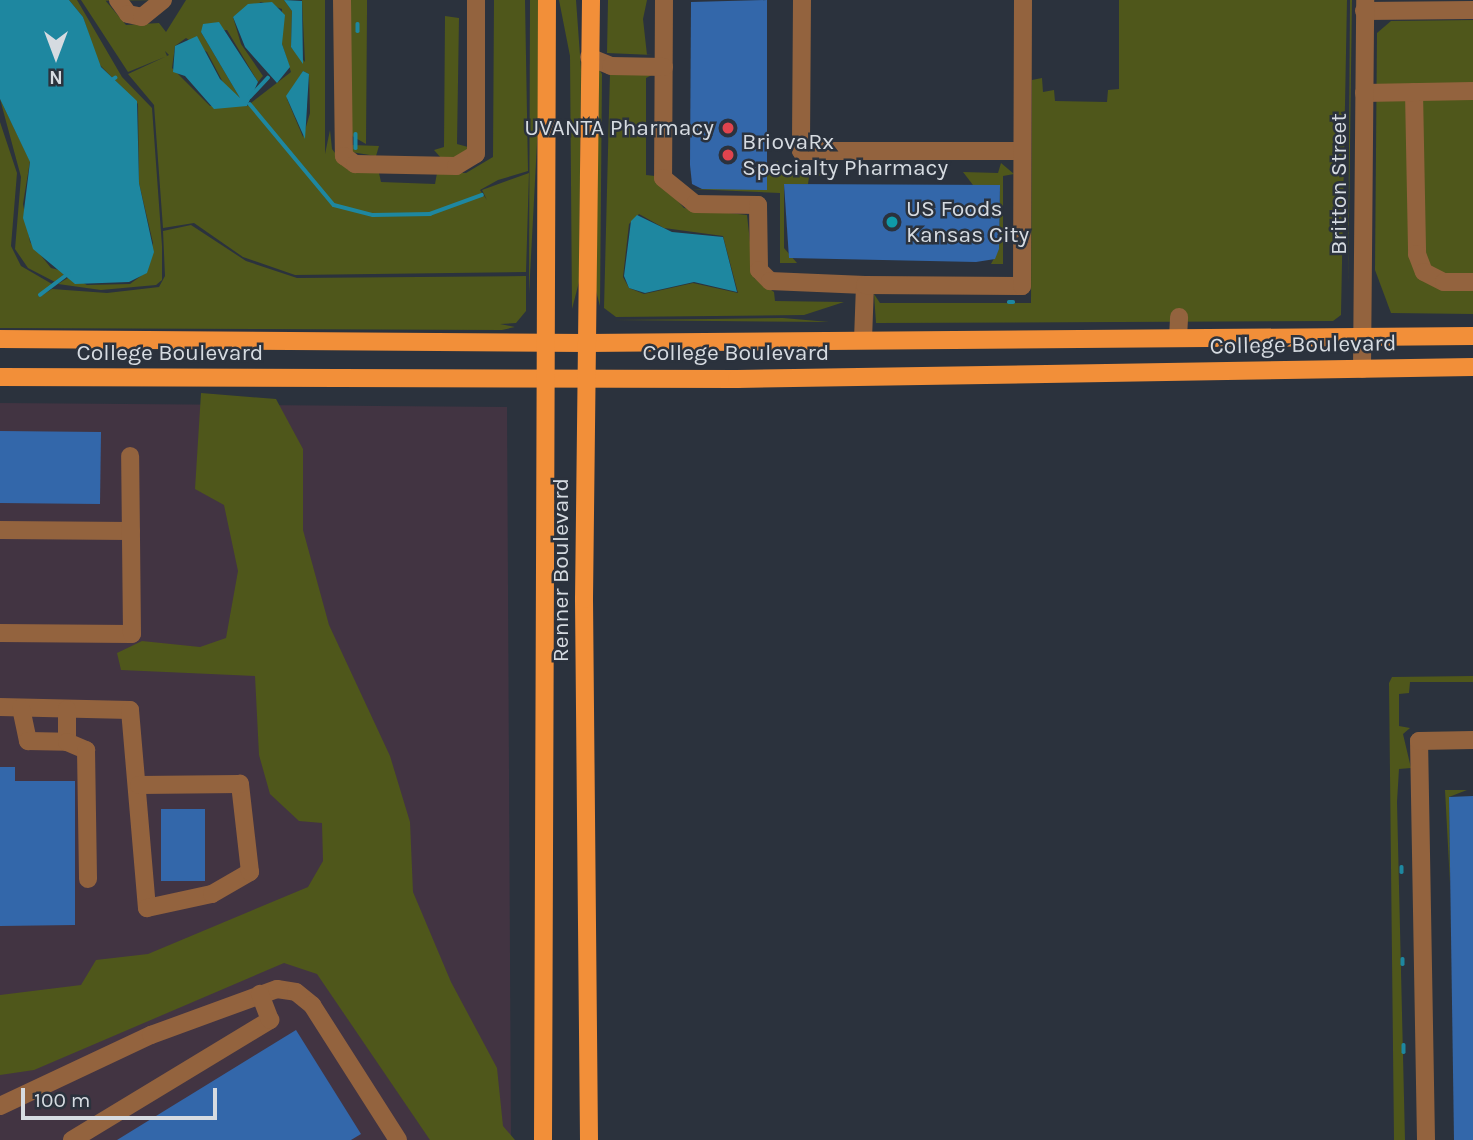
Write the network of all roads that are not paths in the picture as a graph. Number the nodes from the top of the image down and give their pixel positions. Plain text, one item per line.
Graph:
1 (118, 0) edge
2 (163, 0) edge
3 (342, 0) edge
4 (476, 0) edge
5 (547, 0) edge
6 (581, 0) edge
7 (591, 0) edge
8 (664, 0) edge
9 (802, 0) edge
10 (1023, 0) edge
11 (1364, 5) edge
12 (1433, 5) edge
13 (1473, 10) edge
14 (589, 48) junction
15 (664, 67) junction
16 (1473, 91) edge
17 (1414, 92) junction
18 (1364, 93) junction
19 (1022, 151) junction
20 (1473, 282) edge
21 (865, 285) junction
22 (1178, 317) dead end
23 (1473, 336) edge
24 (1178, 338) junction
25 (1362, 338) junction
26 (0, 339) edge
27 (863, 340) junction
28 (547, 341) junction
29 (586, 343) junction
30 (1473, 368) edge
31 (1362, 369) junction
32 (0, 377) edge
33 (547, 377) junction
34 (586, 377) junction
35 (130, 456) dead end
36 (0, 530) edge
37 (131, 531) junction
38 (0, 633) edge
39 (0, 707) edge
40 (21, 708) junction
41 (67, 709) junction
42 (1473, 740) edge
43 (67, 742) junction
44 (139, 785) junction
45 (88, 879) dead end
46 (260, 994) junction
47 (0, 1106) edge
48 (72, 1140) edge
49 (398, 1140) edge
50 (543, 1140) edge
51 (589, 1140) edge
52 (1426, 1140) edge

1 - 2 street
3 - 4 street
5 - 28 main road, Renner Boulevard
6 - 14 main road
7 - 14 main road, Renner Boulevard
8 - 15 street
9 - 19 street
10 - 19 street
11 - 12 street
11 - 18 street, Britton Street
12 - 13 street
14 - 15 street
14 - 29 main road, Renner Boulevard
15 - 21 street
16 - 17 street
17 - 18 street
17 - 20 street
18 - 25 street, Britton Street
19 - 21 street
21 - 27 street
22 - 24 street
23 - 25 main road, College Boulevard
24 - 25 main road, College Boulevard
24 - 27 main road, College Boulevard
25 - 31 street, Britton Street
26 - 28 main road, College Boulevard
27 - 29 main road, College Boulevard
28 - 29 main road, College Boulevard
28 - 33 main road, Renner Boulevard
29 - 34 main road, Renner Boulevard
30 - 31 main road, College Boulevard
31 - 34 main road, College Boulevard
32 - 33 main road, College Boulevard
33 - 34 main road, College Boulevard
33 - 50 main road, Renner Boulevard
34 - 51 main road, Renner Boulevard
35 - 37 street
36 - 37 street
37 - 38 street
39 - 40 street
40 - 41 street
40 - 43 street
41 - 43 street
41 - 44 street
42 - 52 street
43 - 45 street
44 - 44 street
46 - 47 street
46 - 48 street
46 - 49 street

